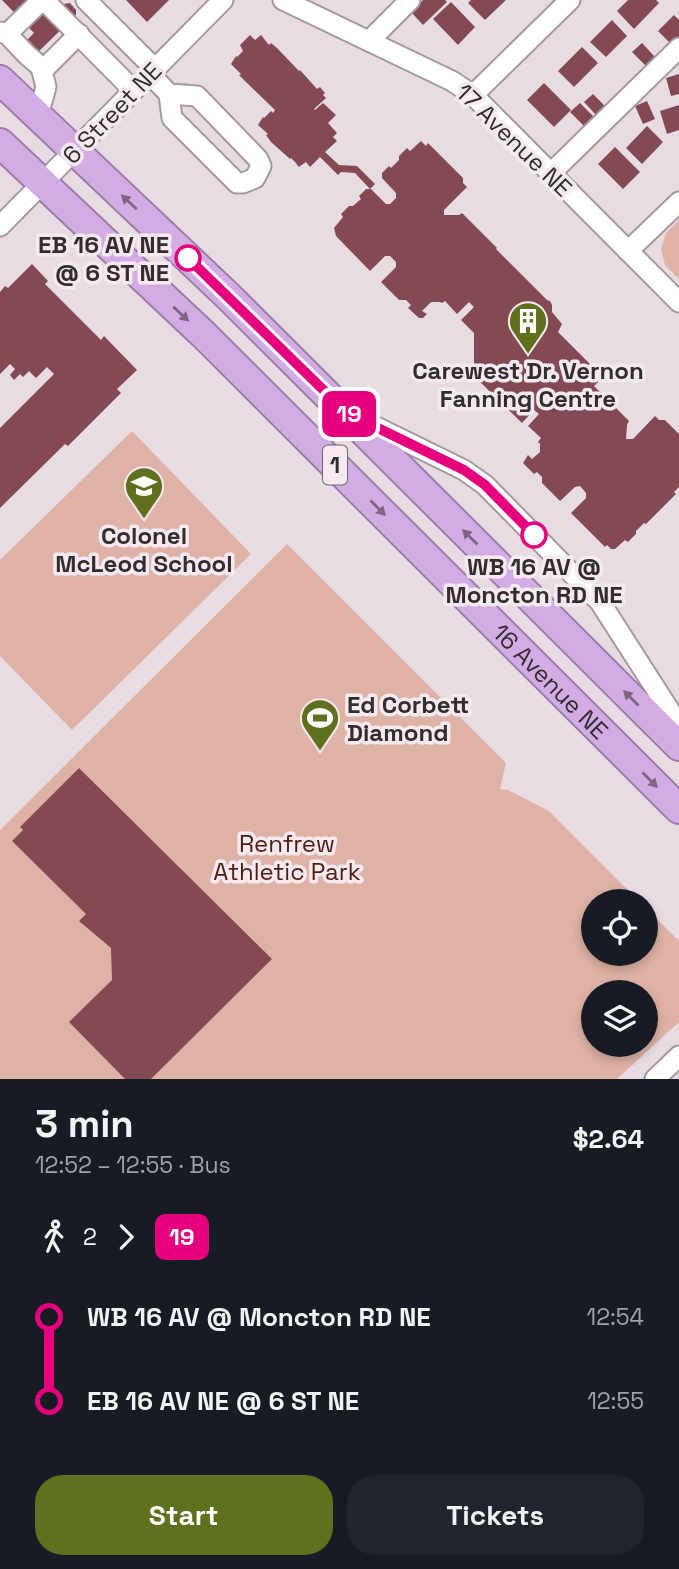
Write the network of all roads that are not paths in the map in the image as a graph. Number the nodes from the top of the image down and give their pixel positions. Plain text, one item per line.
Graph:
1 (43, 0) edge
2 (86, 0) edge
3 (223, 0) edge
4 (283, 0) edge
5 (410, 0) edge
6 (570, 0) edge
7 (4, 33) edge
8 (79, 34) junction
9 (369, 41) junction
10 (679, 48) edge
11 (43, 71) junction
12 (152, 71) junction
13 (0, 80) edge
14 (133, 90) junction
15 (169, 94) junction
16 (473, 95) junction
17 (38, 116) junction
18 (0, 143) edge
19 (74, 151) junction
20 (551, 174) junction
21 (43, 183) junction
22 (679, 202) edge
23 (0, 226) edge
24 (628, 251) junction
25 (679, 302) edge
26 (347, 413) junction
27 (673, 703) edge
28 (679, 724) edge
29 (679, 746) edge
30 (679, 809) edge
31 (679, 1056) edge
32 (655, 1079) edge

1 - 7 street
1 - 8 street
2 - 12 street
3 - 12 street, 6 Street NE
4 - 9 street, 17 Avenue NE
5 - 9 street
6 - 16 street
7 - 11 street
8 - 11 street
8 - 14 street
9 - 16 street, 17 Avenue NE
10 - 20 street
11 - 17 street
12 - 14 street, 6 Street NE
12 - 15 street
13 - 17 highway, 16 Avenue NE / 1
14 - 19 street, 6 Street NE
15 - 15 street
16 - 20 street, 17 Avenue NE
17 - 19 highway, 16 Avenue NE / 1
18 - 21 highway, 16 Avenue NE / 1
19 - 21 street, 6 Street NE
26 -> 19 highway, 16 Avenue NE / 1
20 - 24 street, 17 Avenue NE
21 - 23 street, 6 Street NE
21 -> 30 highway, 16 Avenue NE / 1
22 - 24 street
24 - 25 street, 17 Avenue NE
26 - 27 street
29 -> 26 highway, 16 Avenue NE / 1
27 - 28 street
31 - 32 street

